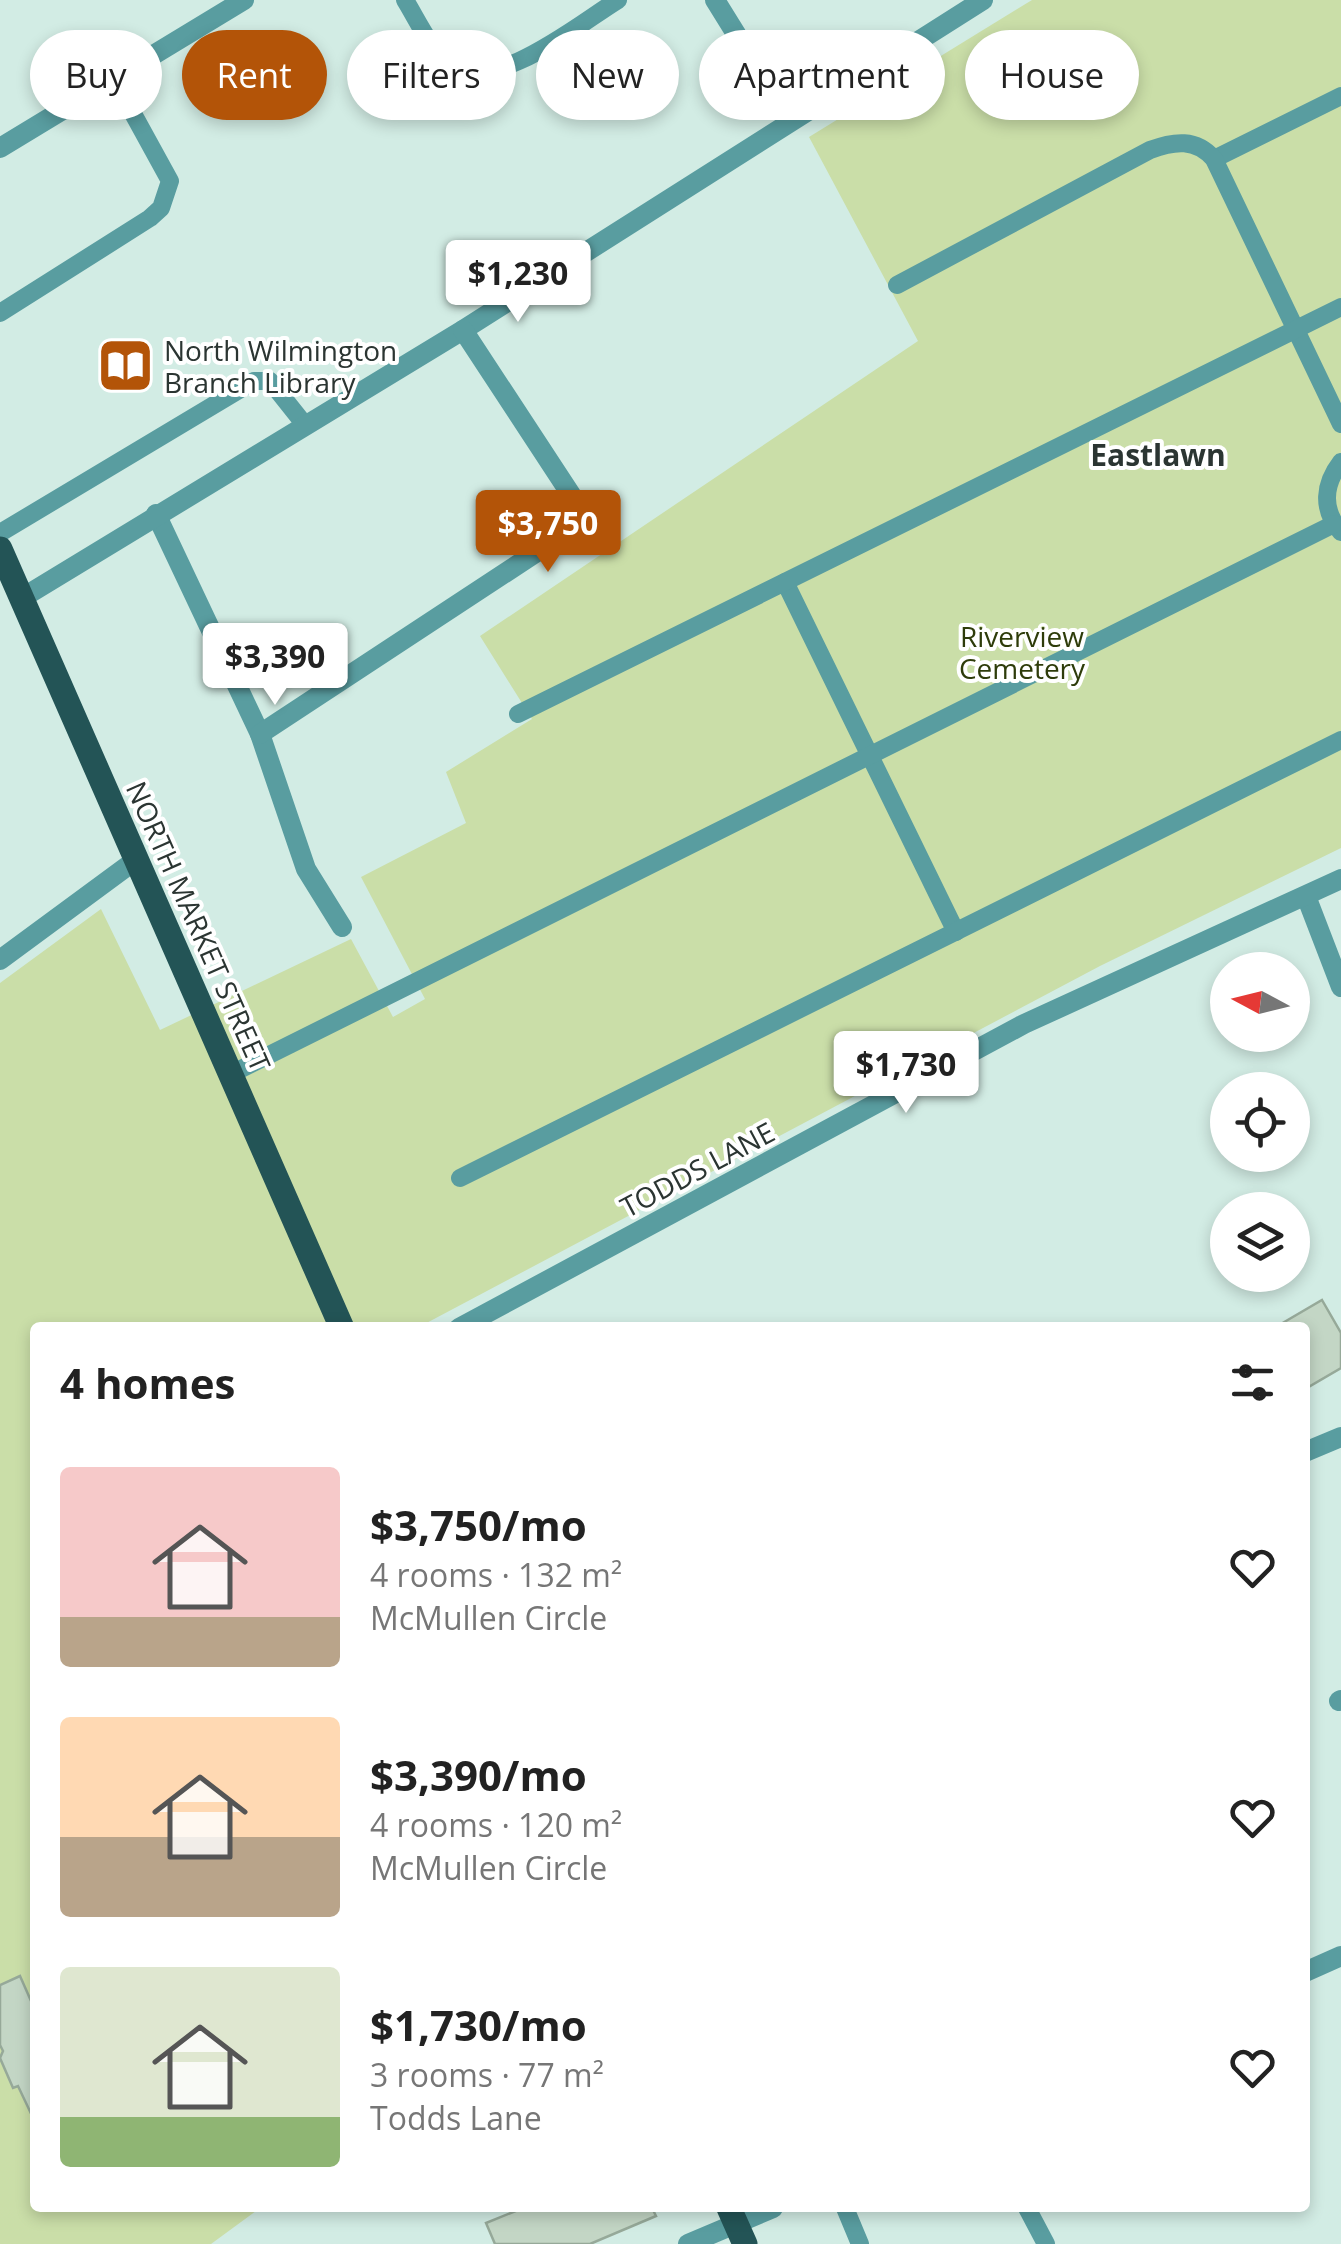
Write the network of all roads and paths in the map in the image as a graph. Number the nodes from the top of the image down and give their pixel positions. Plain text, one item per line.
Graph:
1 (244, 0) edge
2 (405, 0) edge
3 (618, 0) edge
4 (715, 0) edge
5 (982, 0) edge
6 (162, 49) edge
7 (1341, 96) edge
8 (46, 120) edge
9 (137, 120) edge
10 (790, 122) junction
11 (0, 148) edge
12 (1214, 159) junction
13 (897, 286) dead end
14 (1341, 307) edge
15 (0, 312) edge
16 (1298, 328) junction
17 (464, 330) junction
18 (1341, 424) edge
19 (305, 425) junction
20 (1341, 462) edge
21 (156, 514) junction
22 (1338, 528) edge
23 (0, 534) edge
24 (2, 561) edge
25 (784, 582) junction
26 (22, 598) junction
27 (518, 714) dead end
28 (260, 734) junction
29 (1341, 740) edge
30 (870, 756) junction
31 (137, 859) junction
32 (1341, 879) edge
33 (1306, 896) junction
34 (342, 927) dead end
35 (956, 932) junction
36 (0, 960) edge
37 (1341, 987) edge
38 (231, 1074) junction
39 (460, 1178) dead end
40 (339, 1322) edge
41 (470, 1322) edge
42 (1341, 1436) edge
43 (1310, 1450) edge
44 (1341, 1956) edge
45 (1310, 1970) edge
46 (765, 2212) edge
47 (847, 2212) edge
48 (1029, 2212) edge
49 (737, 2225) edge
50 (688, 2244) edge
51 (860, 2244) edge
52 (1046, 2244) edge

1 - 6 street
2 - 3 lane
4 - 10 street
5 - 10 street
7 - 12 lane
8 - 11 street
9 - 15 lane
10 - 17 street
12 - 13 lane
12 - 16 lane
14 - 16 lane
16 - 18 lane
16 - 25 lane
17 - 19 street
17 - 28 street
19 - 21 street
19 - 23 lane
20 - 22 lane
21 - 26 street
21 - 28 street
22 - 30 lane
24 - 26 main road, NORTH MARKET STREET
25 - 27 lane
25 - 30 lane
26 - 31 main road, NORTH MARKET STREET
28 - 34 street
29 - 35 lane
30 - 35 lane
30 - 38 lane
31 - 36 street
31 - 38 main road, NORTH MARKET STREET
32 - 33 street, TODDS LANE
33 - 37 street
33 - 41 street, TODDS LANE
35 - 39 lane
38 - 40 main road, NORTH MARKET STREET
42 - 43 street
44 - 45 street
46 - 49 street
47 - 51 lane
48 - 52 lane
49 - 50 street

